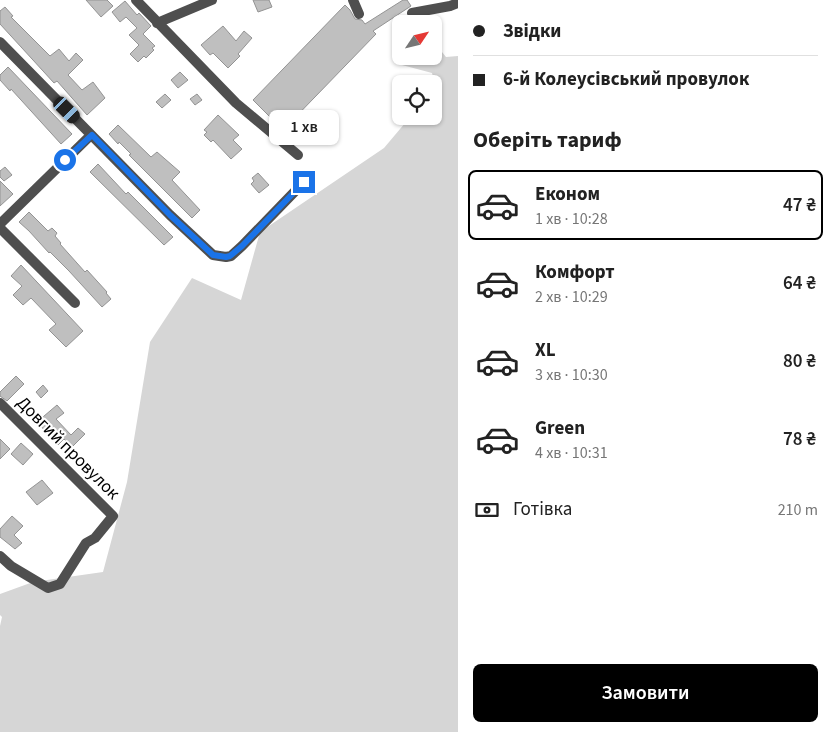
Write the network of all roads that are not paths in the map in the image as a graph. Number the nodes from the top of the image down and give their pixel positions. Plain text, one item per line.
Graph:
1 (136, 0) edge
2 (212, 0) edge
3 (353, 0) edge
4 (458, 2) edge
5 (412, 13) dead end
6 (359, 14) dead end
7 (157, 23) junction
8 (0, 42) edge
9 (92, 135) junction
10 (298, 156) dead end
11 (304, 182) dead end
12 (0, 224) edge
13 (0, 228) edge
14 (75, 303) dead end
15 (0, 403) edge
16 (0, 556) edge

1 - 7 street
2 - 7 street
3 - 6 street
4 - 5 street
7 - 10 street
8 - 9 street
9 - 11 street
9 - 12 street
13 - 14 street
15 - 16 street, Довгий провулок

